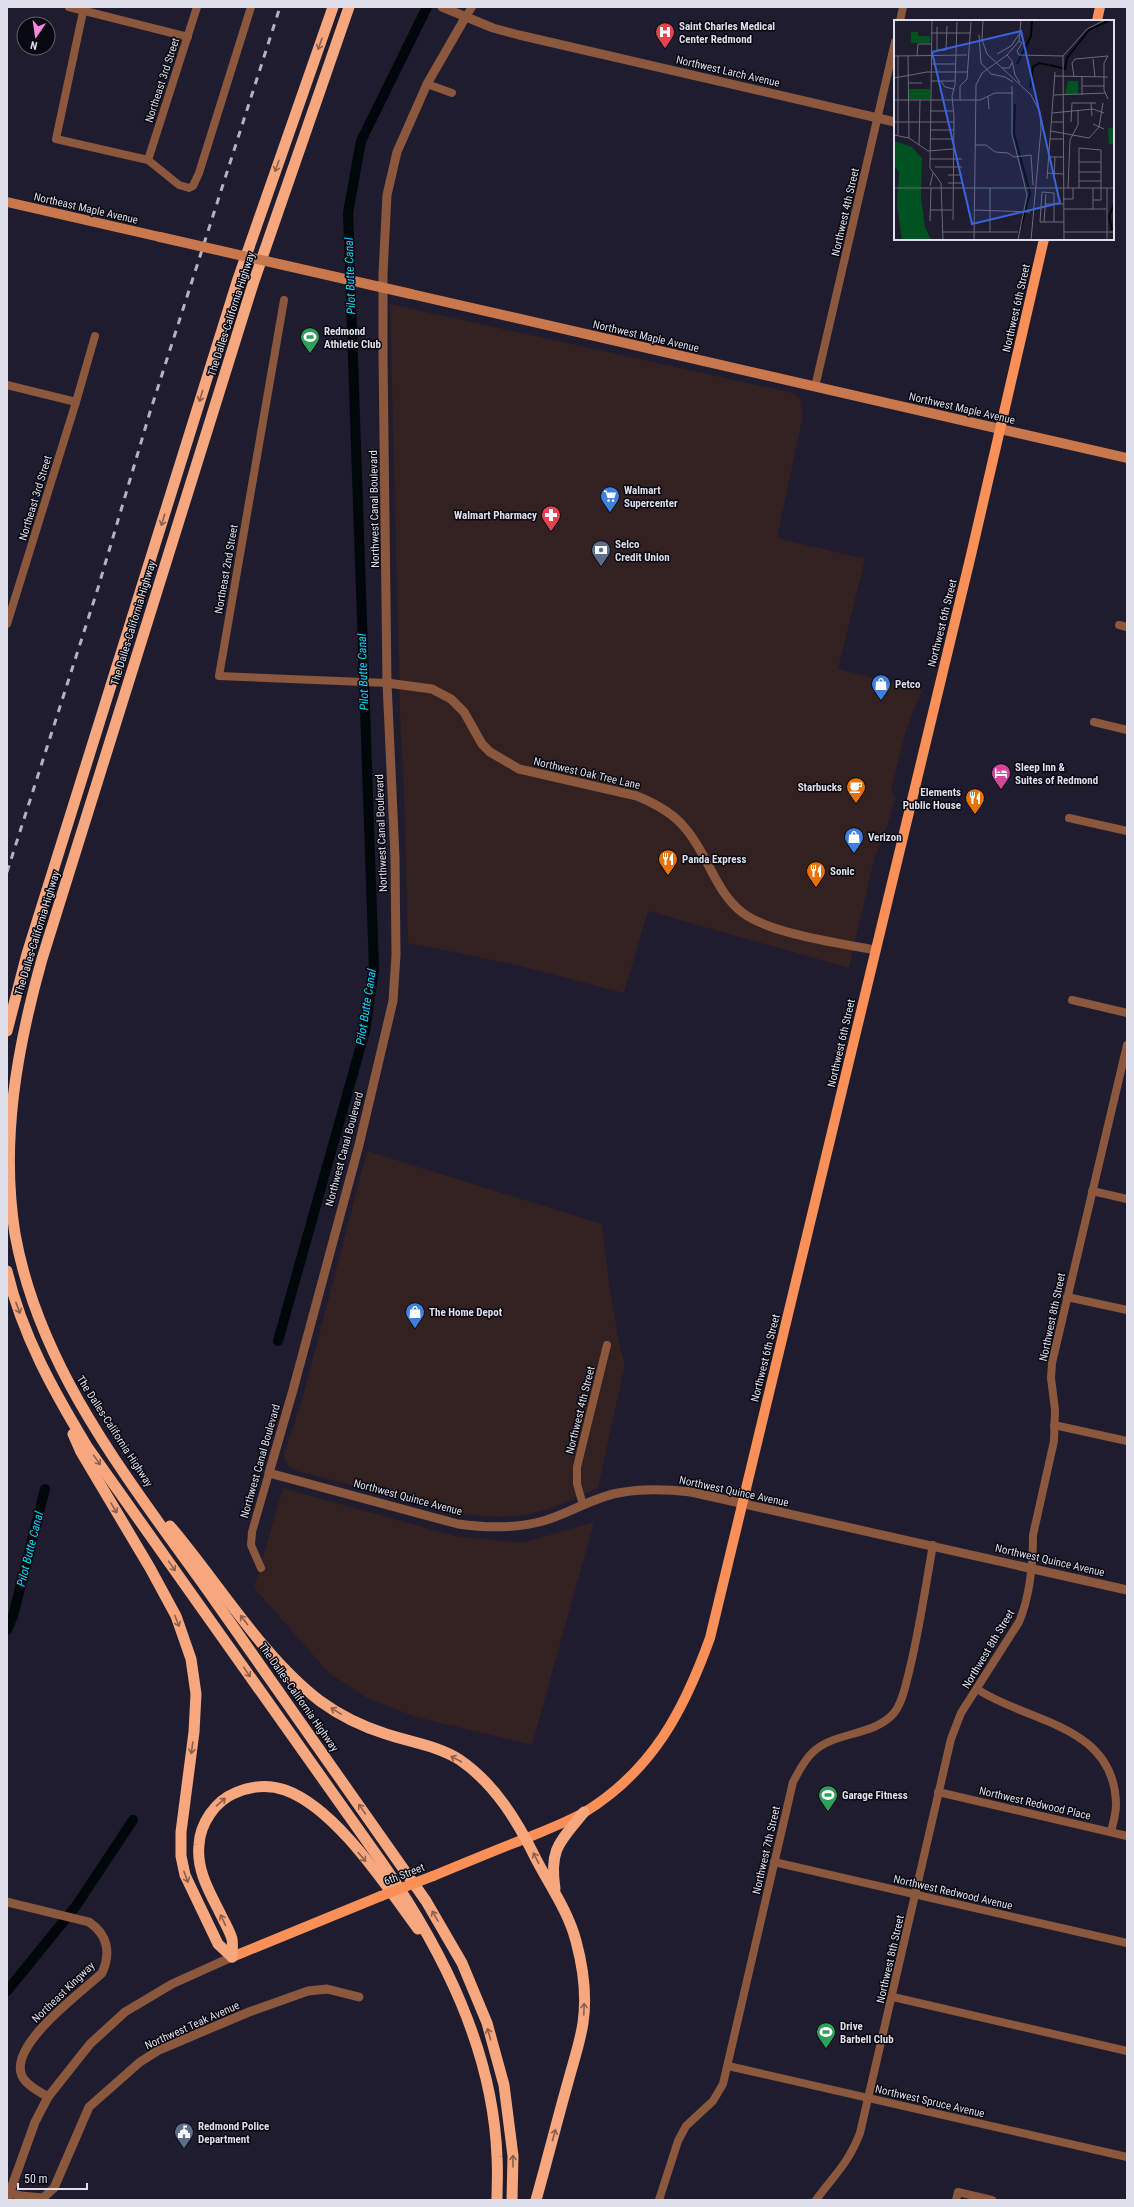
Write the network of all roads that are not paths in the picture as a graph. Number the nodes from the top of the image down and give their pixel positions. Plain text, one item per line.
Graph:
1 (70, 7) edge
2 (197, 7) edge
3 (251, 7) edge
4 (333, 7) edge
5 (349, 7) edge
6 (442, 7) edge
7 (472, 7) edge
8 (903, 7) edge
9 (1100, 7) edge
10 (84, 9) edge
11 (465, 18) junction
12 (900, 20) edge
13 (1097, 20) edge
14 (188, 37) junction
15 (894, 46) edge
16 (427, 84) junction
17 (452, 93) dead end
18 (878, 118) junction
19 (894, 122) edge
20 (148, 160) junction
21 (7, 202) edge
22 (160, 238) joint
23 (1044, 240) edge
24 (284, 300) dead end
25 (95, 336) dead end
26 (7, 385) edge
27 (815, 387) junction
28 (76, 402) junction
29 (1000, 429) junction
30 (1127, 458) edge
31 (11, 600) edge
32 (7, 624) edge
33 (383, 683) junction
34 (1094, 722) dead end
35 (1127, 730) edge
36 (1069, 818) dead end
37 (1127, 831) edge
38 (875, 950) junction
39 (1072, 1000) dead end
40 (1127, 1013) edge
41 (7, 1031) edge
42 (1127, 1045) edge
43 (1123, 1084) edge
44 (1092, 1191) junction
45 (1127, 1199) edge
46 (7, 1270) edge
47 (1067, 1296) junction
48 (1127, 1310) edge
49 (608, 1345) dead end
50 (58, 1398) junction
51 (1054, 1425) junction
52 (1127, 1441) edge
53 (268, 1473) junction
54 (129, 1480) junction
55 (742, 1504) junction
56 (583, 1505) junction
57 (933, 1545) junction
58 (261, 1568) dead end
59 (1030, 1568) junction
60 (1127, 1590) edge
61 (977, 1689) junction
62 (938, 1792) junction
63 (584, 1812) junction
64 (1111, 1832) junction
65 (1127, 1836) edge
66 (526, 1838) junction
67 (774, 1862) junction
68 (556, 1892) junction
69 (915, 1895) junction
70 (7, 1902) edge
71 (1127, 1943) edge
72 (232, 1957) junction
73 (445, 1966) junction
74 (359, 1997) dead end
75 (893, 1997) junction
76 (1127, 2051) edge
77 (728, 2066) junction
78 (48, 2097) junction
79 (868, 2099) junction
80 (1127, 2157) edge
81 (957, 2196) edge
82 (9, 2197) edge
83 (497, 2200) edge
84 (512, 2200) edge
85 (536, 2200) edge
86 (659, 2200) edge
87 (816, 2200) edge
88 (992, 2200) edge

1 - 10 street
2 - 14 street, Northeast 3rd Street
3 - 20 street
4 -> 41 highway, The Dalles-California Highway
5 - 54 highway, The Dalles-California Highway
6 - 11 street, Northwest Larch Avenue
7 - 11 street, Northwest Canal Boulevard
8 - 12 street
9 - 13 main road
10 - 14 street
10 - 20 street
11 - 16 street, Northwest Canal Boulevard
11 - 18 street, Northwest Larch Avenue
14 - 20 street, Northeast 3rd Street
15 - 18 street, Northwest 4th Street
16 - 17 street
16 - 33 street, Northwest Canal Boulevard
18 - 19 street, Northwest Larch Avenue
18 - 27 street, Northwest 4th Street
21 - 22 main road, Northeast Maple Avenue
22 - 27 main road, Northwest Maple Avenue, bridge
23 - 29 main road, Northwest 6th Street
24 - 33 street, Northeast 2nd Street
25 - 28 street, Northeast 3rd Street
26 - 28 street
27 - 29 main road, Northwest Maple Avenue
28 - 31 street, Northeast 3rd Street
29 - 30 main road, Northwest Maple Avenue
29 - 38 main road, Northwest 6th Street
31 - 32 street, Northeast 3rd Street
33 - 38 street, Northwest Oak Tree Lane
33 - 53 street, Northwest Canal Boulevard
34 - 35 street
36 - 37 street
38 - 55 main road, Northwest 6th Street
39 - 40 street
42 - 43 street, Northwest 8th Street
43 - 44 street, Northwest 8th Street
44 - 45 street
44 - 47 street, Northwest 8th Street
46 -> 50 highway
47 - 48 street
47 - 51 street, Northwest 8th Street
49 - 56 street, Northwest 4th Street
50 -> 72 highway
50 -> 73 highway
51 - 52 street
51 - 59 street, Northwest 8th Street
53 - 56 street, Northwest Quince Avenue
53 - 58 street, Northwest Canal Boulevard
66 -> 54 highway
84 -> 54 highway, The Dalles-California Highway
55 - 56 street, Northwest Quince Avenue
55 - 57 street, Northwest Quince Avenue
55 - 63 main road, Northwest 6th Street
57 - 59 street, Northwest Quince Avenue
57 - 67 street, Northwest 7th Street
59 - 60 street, Northwest Quince Avenue
59 - 61 street, Northwest 8th Street
61 - 62 street, Northwest 8th Street
61 - 64 street
62 - 64 street, Northwest Redwood Place
62 - 69 street, Northwest 8th Street
63 - 66 main road, 6th Street
63 - 68 highway
64 - 65 street, Northwest Redwood Place
68 -> 66 highway
66 - 72 main road, 6th Street, bridge
67 - 69 street, Northwest Redwood Avenue
67 - 77 street, Northwest 7th Street
85 -> 68 highway
69 - 71 street, Northwest Redwood Avenue
69 - 75 street, Northwest 8th Street
70 - 78 street, Northeast Kingway
72 -> 73 highway
72 - 78 street
73 - 83 highway
74 - 82 street, Northwest Teak Avenue
75 - 76 street
75 - 79 street, Northwest 8th Street
77 - 79 street, Northwest Spruce Avenue
77 - 86 street, Northwest 7th Street
78 - 82 street
79 - 80 street, Northwest Spruce Avenue
79 - 87 street, Northwest 8th Street
81 - 88 street

